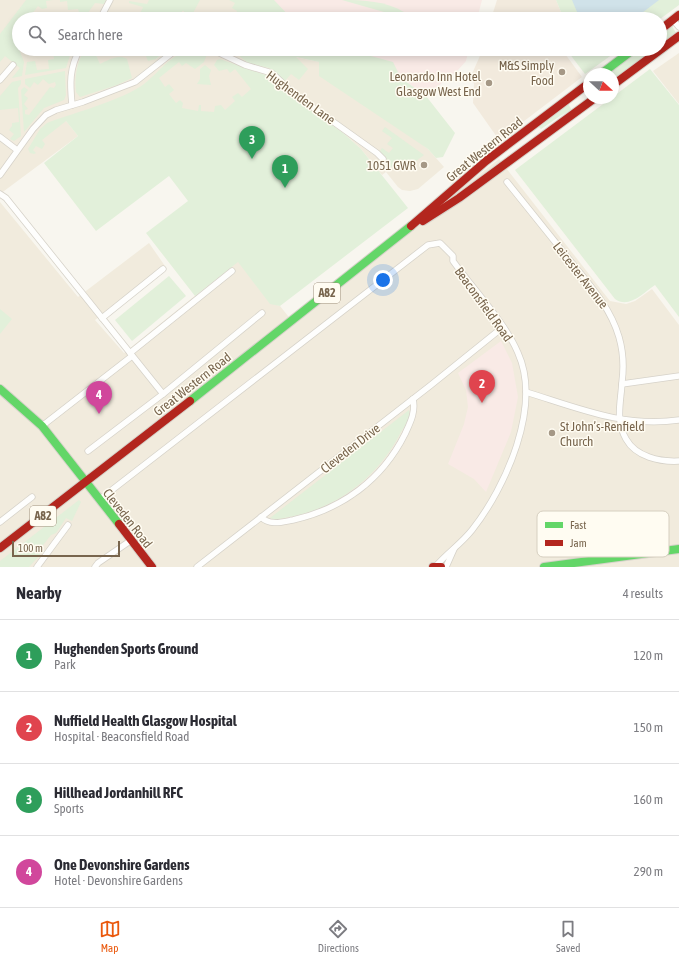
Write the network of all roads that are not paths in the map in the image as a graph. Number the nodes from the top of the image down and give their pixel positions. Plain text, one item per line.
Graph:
1 (110, 0) edge
2 (104, 12) edge
3 (676, 18) edge
4 (667, 25) edge
5 (679, 27) edge
6 (679, 36) edge
7 (667, 45) edge
8 (76, 56) edge
9 (168, 56) edge
10 (226, 56) edge
11 (625, 56) edge
12 (652, 56) edge
13 (13, 64) dead end
14 (609, 68) edge
15 (0, 80) edge
16 (619, 81) edge
17 (583, 88) edge
18 (587, 104) edge
19 (72, 105) junction
20 (0, 137) edge
21 (17, 150) junction
22 (383, 159) dead end
23 (0, 175) edge
24 (507, 182) dead end
25 (0, 194) edge
26 (397, 238) junction
27 (163, 269) dead end
28 (232, 271) dead end
29 (262, 313) dead end
30 (102, 318) junction
31 (503, 327) junction
32 (131, 354) junction
33 (679, 376) edge
34 (622, 384) junction
35 (0, 389) edge
36 (526, 392) junction
37 (163, 394) junction
38 (413, 399) junction
39 (619, 420) junction
40 (679, 420) edge
41 (42, 426) junction
42 (88, 450) dead end
43 (679, 461) edge
44 (86, 483) junction
45 (32, 497) dead end
46 (99, 500) junction
47 (261, 517) junction
48 (0, 522) edge
49 (68, 525) dead end
50 (130, 541) junction
51 (0, 548) edge
52 (454, 548) junction
53 (679, 549) edge
54 (669, 550) edge
55 (619, 557) edge
56 (37, 567) edge
57 (95, 567) edge
58 (152, 567) edge
59 (197, 567) edge
60 (436, 567) edge
61 (446, 567) edge
62 (544, 567) edge

1 - 2 street
3 - 4 main road
3 - 5 street
6 - 7 main road
8 - 19 street
9 - 19 street
10 - 22 street, Hughenden Lane
11 - 14 main road
12 - 16 main road
13 - 15 street
17 - 26 main road, Great Western Road / A82
18 - 26 main road, Great Western Road / A82
19 - 21 street
20 - 21 street
21 - 23 street
24 - 34 street, Leicester Avenue
25 - 30 street
26 - 44 main road, Great Western Road / A82
27 - 30 street
28 - 32 street
29 - 37 street
30 - 32 street
31 - 36 street, Beaconsfield Road
31 - 38 street, Cleveden Drive
31 - 46 street, Beaconsfield Road
32 - 37 street
32 - 41 street
33 - 34 street
34 - 39 street, Leicester Avenue
35 - 41 main road, Cleveden Road
36 - 39 street
36 - 52 street, Beaconsfield Road
37 - 42 street
38 - 47 street, Cleveden Drive
38 - 47 street
39 - 40 street
39 - 43 street, Leicester Avenue
41 - 44 main road, Cleveden Road
44 - 46 main road, Cleveden Road
44 - 51 main road, Great Western Road / A82
45 - 48 street
46 - 50 main road, Cleveden Road
47 - 59 street, Cleveden Drive
49 - 56 street
50 - 57 street
50 - 58 main road, Cleveden Road
52 - 60 street, Beaconsfield Road
52 - 61 street, Beaconsfield Road
53 - 54 main road
55 - 62 main road

